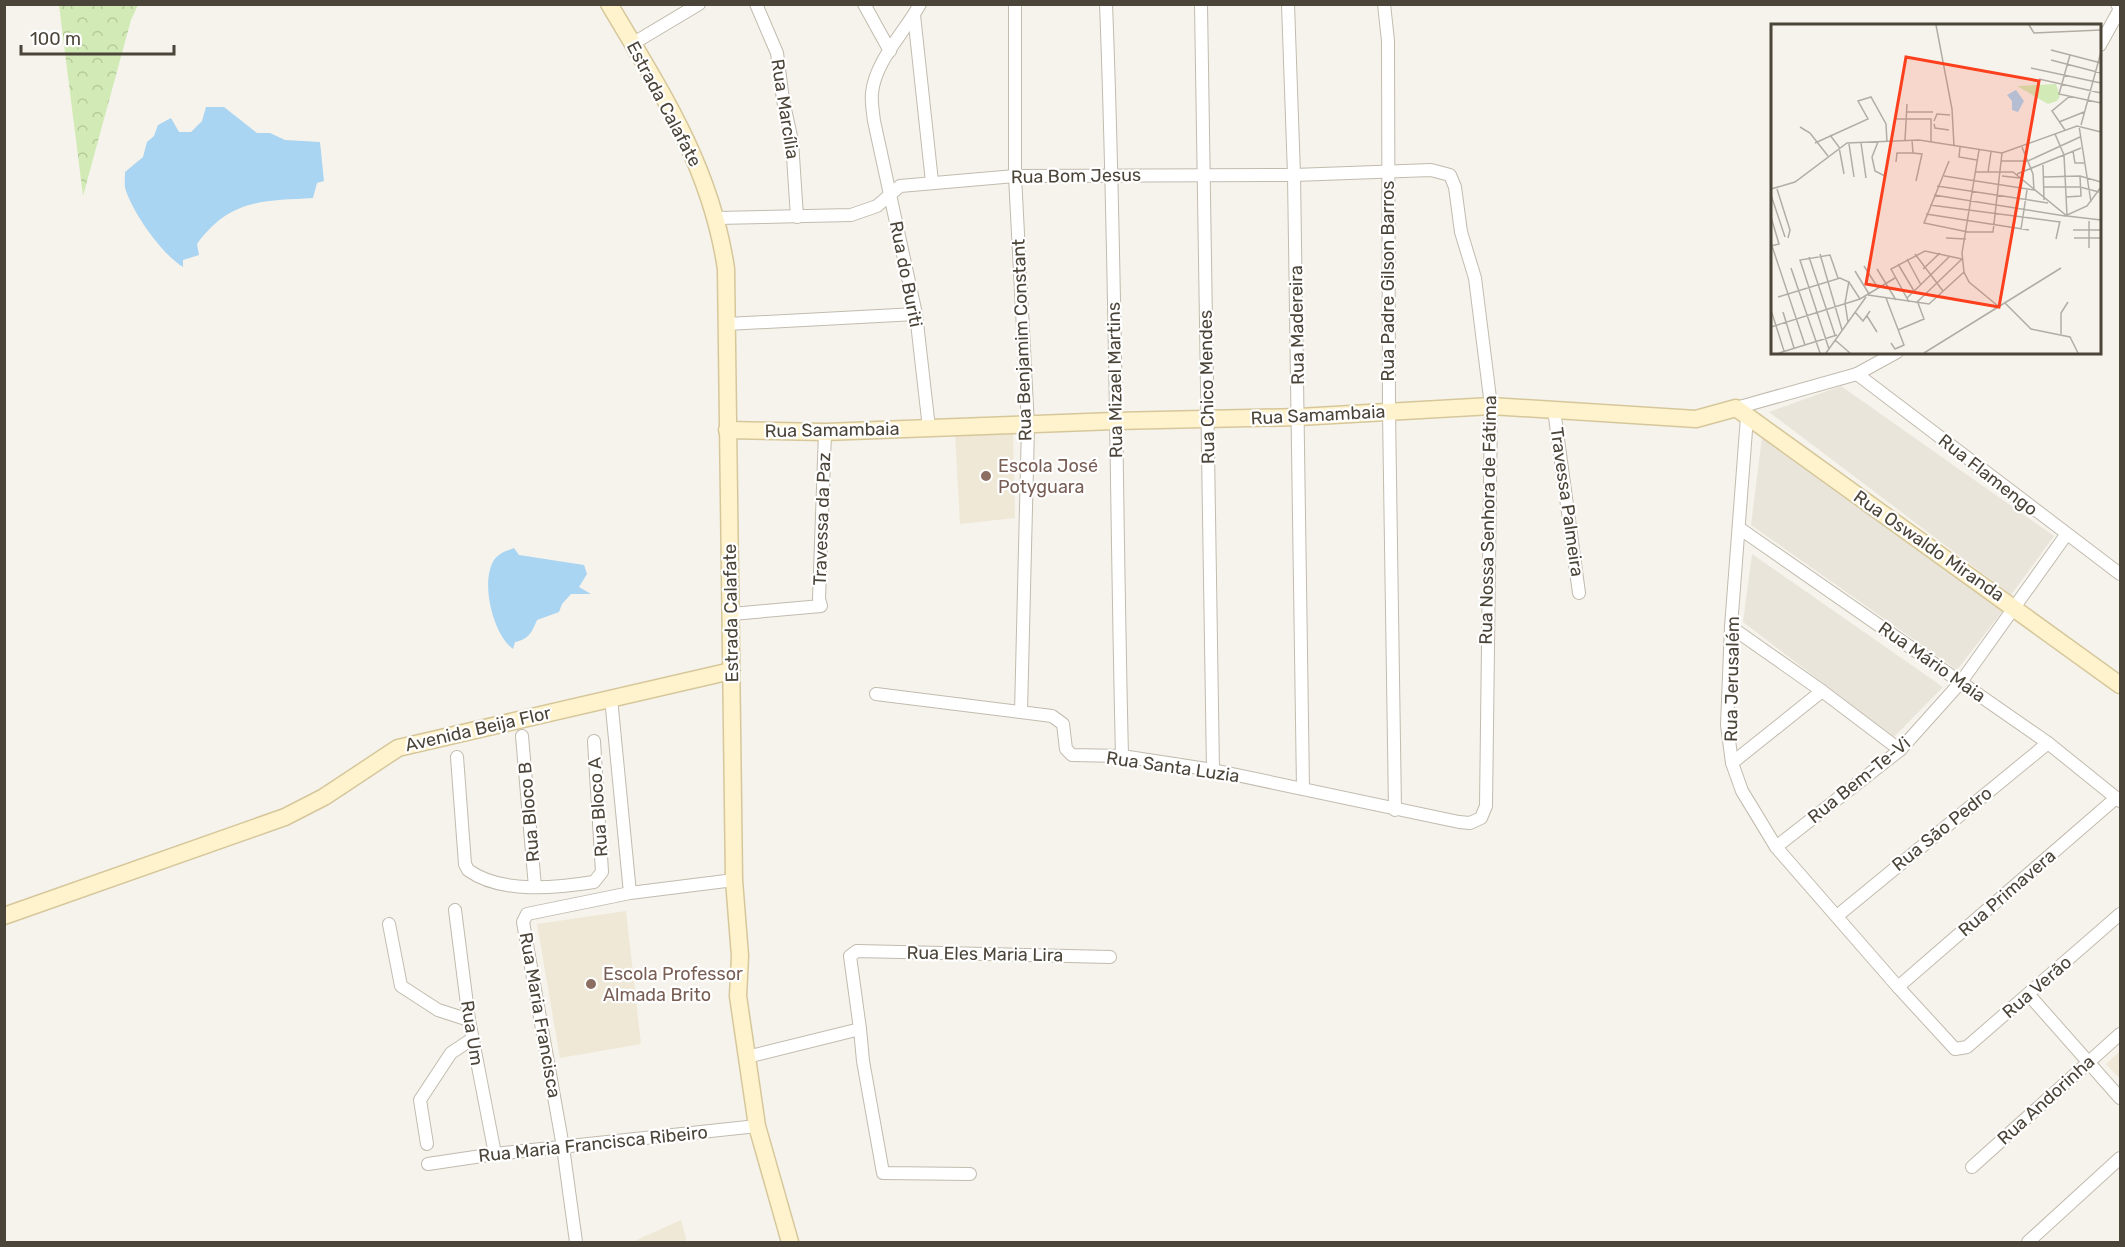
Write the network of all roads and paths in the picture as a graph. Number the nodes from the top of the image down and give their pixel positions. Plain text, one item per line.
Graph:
1 (609, 4) edge
2 (699, 4) edge
3 (756, 4) edge
4 (864, 4) edge
5 (1015, 4) edge
6 (1106, 4) edge
7 (1201, 4) edge
8 (1288, 4) edge
9 (1383, 4) edge
10 (2117, 4) edge
11 (2121, 9) edge
12 (917, 10) edge
13 (2101, 43) edge
14 (632, 44) junction
15 (890, 51) junction
16 (1444, 171) joint
17 (1387, 172) junction
18 (1204, 174) junction
19 (1113, 175) junction
20 (1294, 175) junction
21 (1015, 176) junction
22 (932, 182) junction
23 (892, 196) junction
24 (797, 217) junction
25 (717, 218) junction
26 (916, 314) junction
27 (727, 324) junction
28 (1893, 354) edge
29 (1857, 374) junction
30 (1491, 406) junction
31 (1554, 410) junction
32 (1389, 412) junction
33 (1742, 412) junction
34 (1299, 417) junction
35 (1207, 419) junction
36 (1114, 421) junction
37 (1028, 426) junction
38 (929, 428) junction
39 (727, 430) junction
40 (825, 432) junction
41 (1739, 528) junction
42 (2066, 535) junction
43 (2121, 574) edge
44 (1579, 593) dead end
45 (2015, 607) junction
46 (732, 614) junction
47 (1731, 627) junction
48 (731, 671) junction
49 (1961, 682) junction
50 (2121, 685) edge
51 (1822, 691) junction
52 (876, 693) dead end
53 (611, 698) junction
54 (1021, 712) junction
55 (522, 736) dead end
56 (594, 741) dead end
57 (2048, 743) junction
58 (1900, 750) junction
59 (1122, 756) junction
60 (457, 757) dead end
61 (1732, 763) junction
62 (1213, 770) junction
63 (1304, 789) junction
64 (2118, 800) edge
65 (622, 806) junction
66 (599, 807) junction
67 (1395, 810) junction
68 (1459, 822) joint
69 (1776, 847) junction
70 (734, 880) junction
71 (535, 887) junction
72 (630, 893) junction
73 (456, 910) dead end
74 (2121, 914) edge
75 (4, 916) edge
76 (1837, 916) junction
77 (389, 924) dead end
78 (1110, 957) dead end
79 (1898, 987) junction
80 (2029, 995) junction
81 (469, 1020) junction
82 (860, 1029) junction
83 (2121, 1035) edge
84 (472, 1039) junction
85 (1949, 1045) joint
86 (747, 1057) junction
87 (2089, 1060) junction
88 (2121, 1098) edge
89 (757, 1126) junction
90 (427, 1144) dead end
91 (563, 1147) junction
92 (495, 1154) junction
93 (2121, 1158) edge
94 (428, 1164) dead end
95 (1972, 1167) dead end
96 (970, 1174) dead end
97 (576, 1242) edge
98 (790, 1242) edge
99 (2028, 1242) edge

1 - 14 street, Estrada Calafate
2 - 14 street
3 - 24 street, Rua Marcília
4 - 15 street
5 - 21 street, Rua Benjamim Constant
6 - 19 street, Rua Mizael Martins
7 - 18 street, Rua Chico Mendes
8 - 20 street, Rua Madereira
9 - 17 street, Rua Padre Gilson Barros
10 - 11 street
11 - 13 street
12 - 15 street, Rua do Buriti
12 - 22 street
14 - 25 street, Estrada Calafate
15 - 23 street, Rua do Buriti
16 - 17 street, Rua Bom Jesus
16 - 30 street, Rua Nossa Senhora de Fátima
17 - 20 street, Rua Bom Jesus
17 - 32 street, Rua Padre Gilson Barros
18 - 19 street, Rua Bom Jesus
18 - 20 street, Rua Bom Jesus
18 - 35 street, Rua Chico Mendes
19 - 21 street, Rua Bom Jesus
19 - 36 street, Rua Mizael Martins
20 - 34 street, Rua Madereira
21 - 22 street, Rua Bom Jesus
21 - 37 street, Rua Benjamim Constant
22 - 23 street, Rua Bom Jesus
23 - 24 street, Rua Bom Jesus
23 - 26 street, Rua do Buriti
24 - 25 street, Rua Bom Jesus
25 - 27 street, Estrada Calafate
26 - 27 street
26 - 38 street, Rua do Buriti
27 - 39 street, Estrada Calafate
28 - 29 street, Rua Samambaia
29 - 33 street, Rua Samambaia
29 - 42 street, Rua Flamengo
30 - 31 street, Rua Samambaia
30 - 32 street, Rua Samambaia
30 - 68 street, Rua Nossa Senhora de Fátima
31 - 33 street, Rua Samambaia
31 - 44 street, Travessa Palmeira
32 - 34 street, Rua Samambaia
32 - 67 street, Rua Padre Gilson Barros
33 - 41 street, Rua Jerusalém
33 - 45 street, Rua Oswaldo Miranda
34 - 35 street, Rua Samambaia
34 - 63 street, Rua Madereira
35 - 36 street, Rua Samambaia
35 - 62 street, Rua Chico Mendes
36 - 37 street, Rua Samambaia
36 - 59 street, Rua Mizael Martins
37 - 38 street, Rua Samambaia
37 - 54 street, Rua Benjamim Constant
38 - 40 street, Rua Samambaia
39 - 40 street, Rua Samambaia
39 - 46 street, Estrada Calafate
40 - 46 street, Travessa da Paz
41 - 47 street, Rua Jerusalém
41 - 49 street, Rua Mário Maia
42 - 43 street, Rua Flamengo
42 - 45 street, Rua Bem-Te-Vi
45 - 49 street, Rua Bem-Te-Vi
45 - 50 street, Rua Oswaldo Miranda
46 - 48 street, Estrada Calafate
47 - 51 street
47 - 61 street, Rua Jerusalém
48 - 53 street, Avenida Beija Flor
48 - 70 street, Estrada Calafate
49 - 57 street, Rua Mário Maia
49 - 58 street, Rua Bem-Te-Vi
51 - 58 street
51 - 61 street
52 - 54 street, Rua Santa Luzia
53 - 65 street
53 - 75 street, Avenida Beija Flor
54 - 59 street, Rua Santa Luzia
55 - 71 street, Rua Bloco B
56 - 66 street, Rua Bloco A
57 - 64 street, Rua Mário Maia
57 - 76 street, Rua São Pedro
58 - 69 street, Rua Bem-Te-Vi
59 - 62 street, Rua Santa Luzia
60 - 71 street
61 - 69 street, Rua Jerusalém
62 - 63 street, Rua Santa Luzia
63 - 67 street, Rua Santa Luzia
64 - 79 street, Rua Primavera
65 - 66 street
65 - 72 street
66 - 71 street, Rua Bloco A
67 - 68 street, Rua Santa Luzia
69 - 76 street, Rua Jerusalém
70 - 72 street, Rua Maria Francisca
70 - 86 street, Estrada Calafate
72 - 91 street, Rua Maria Francisca
73 - 81 street, Rua Um
74 - 80 street, Rua Verão
76 - 79 street, Rua Jerusalém
77 - 81 street
78 - 82 street, Rua Eles Maria Lira
79 - 85 street, Rua Jerusalém
80 - 85 street, Rua Verão
80 - 87 street
81 - 84 street, Rua Um
82 - 86 street
82 - 96 street
83 - 87 street, Rua Andorinha
84 - 90 street
84 - 92 street, Rua Um
86 - 89 street, Estrada Calafate
87 - 88 street
87 - 95 street, Rua Andorinha
89 - 91 street, Rua Maria Francisca Ribeiro
89 - 98 street, Estrada Calafate
91 - 92 street, Rua Maria Francisca Ribeiro
91 - 97 street
92 - 94 street, Rua Maria Francisca Ribeiro
93 - 99 street

